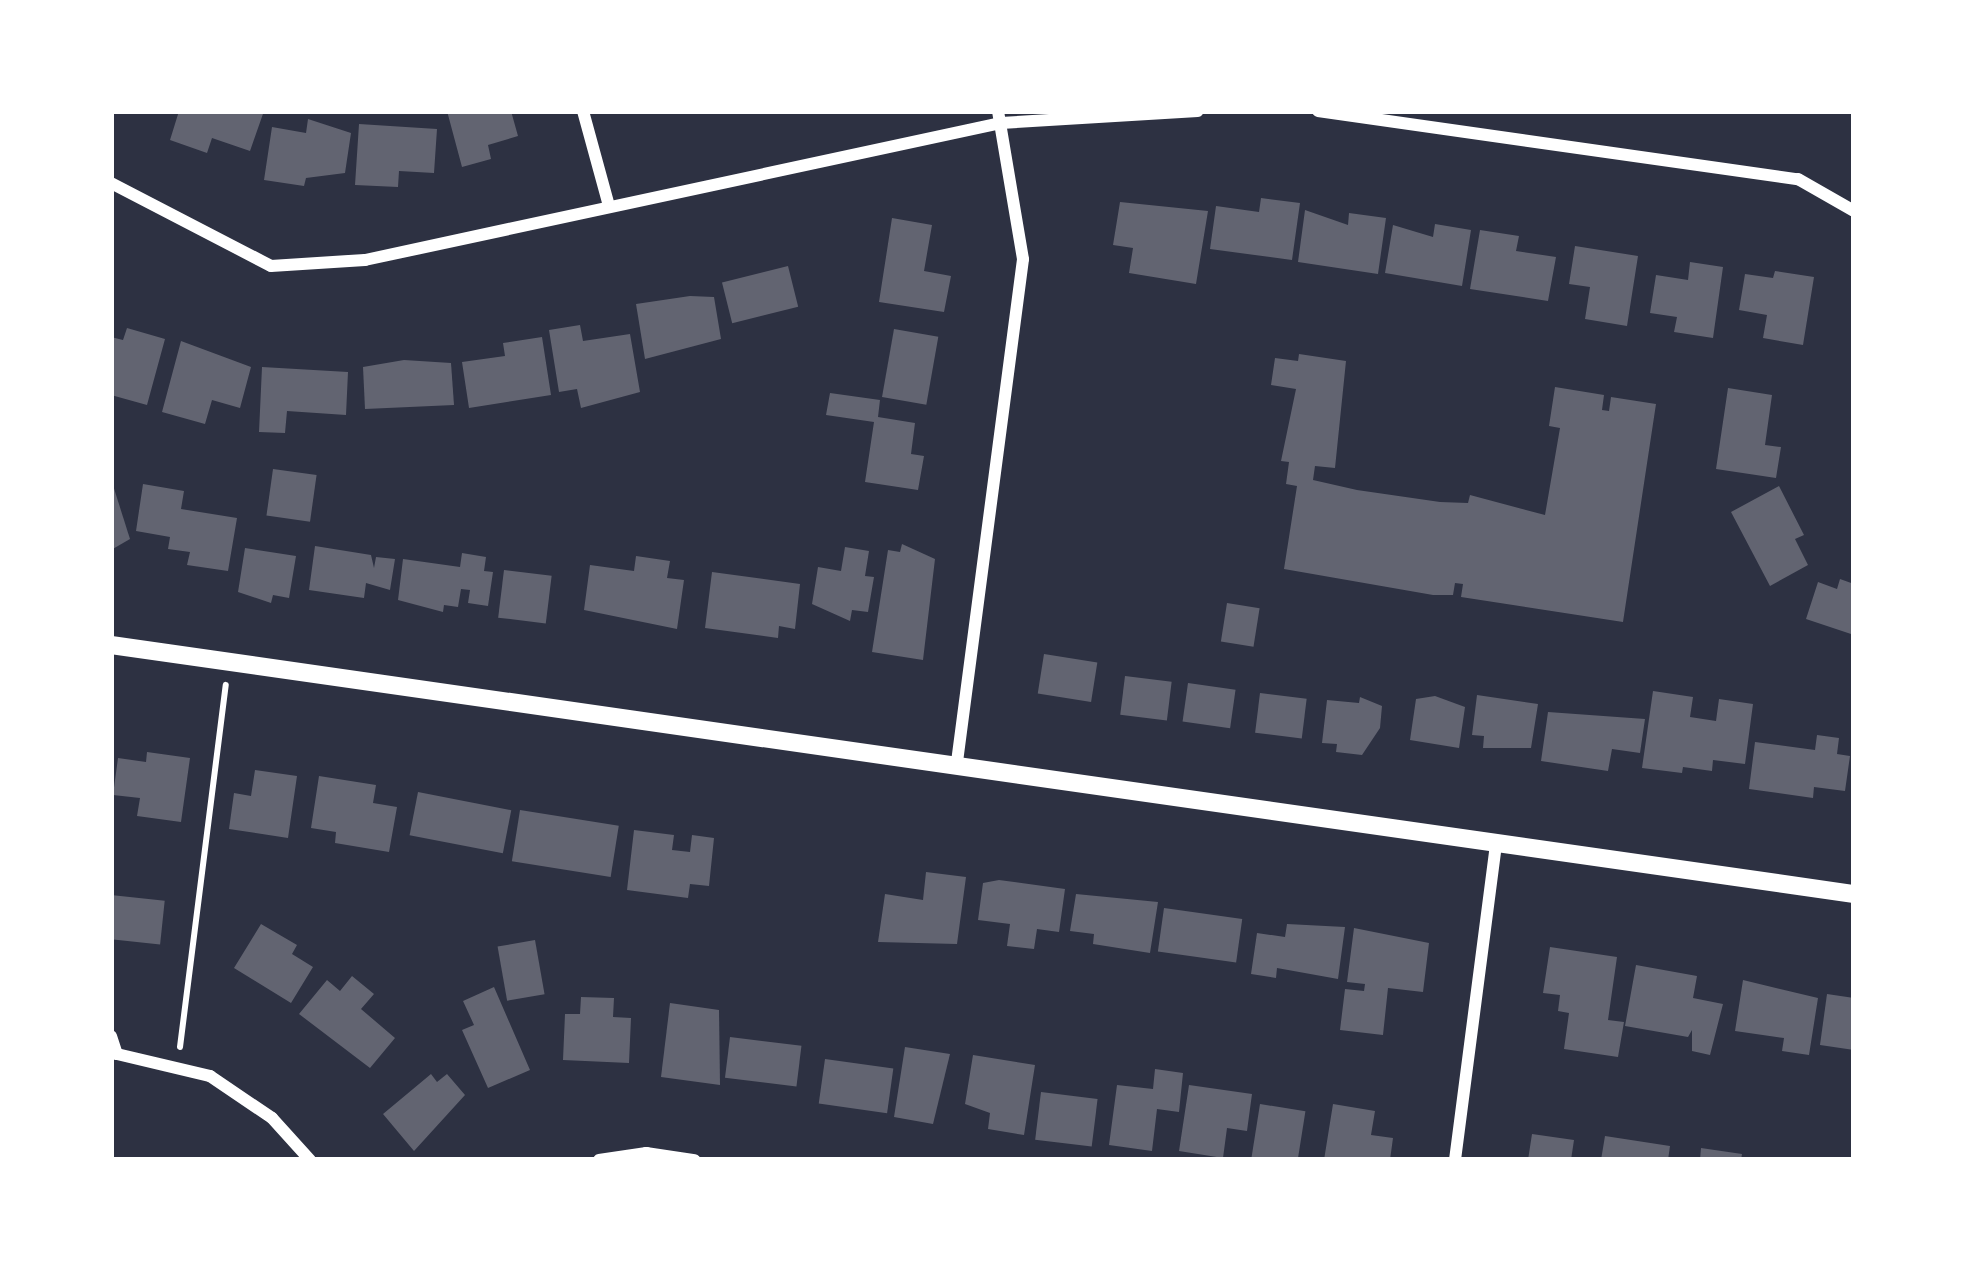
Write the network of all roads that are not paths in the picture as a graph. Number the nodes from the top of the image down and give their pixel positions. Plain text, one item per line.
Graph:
1 (583, 111) edge
2 (1198, 111) edge
3 (1318, 111) edge
4 (999, 117) edge
5 (111, 183) edge
6 (609, 206) junction
7 (1854, 211) edge
8 (111, 645) edge
9 (957, 762) junction
10 (1496, 844) junction
11 (1854, 894) edge
12 (111, 1036) edge
13 (114, 1058) edge
14 (310, 1160) edge
15 (599, 1160) edge
16 (694, 1160) edge
17 (1455, 1160) edge

1 - 6 street
2 - 4 street
3 - 7 street
4 - 6 street
4 - 9 street
5 - 6 street
8 - 9 main road
9 - 10 main road
10 - 11 main road
10 - 17 street
12 - 13 street
13 - 14 street
15 - 16 street

